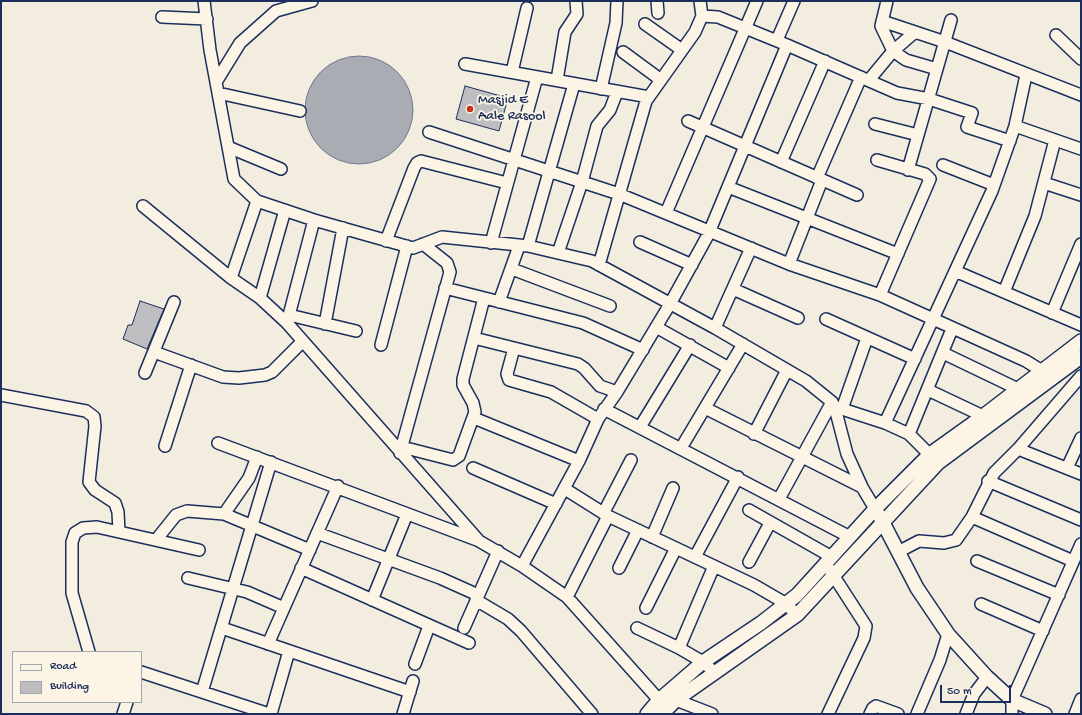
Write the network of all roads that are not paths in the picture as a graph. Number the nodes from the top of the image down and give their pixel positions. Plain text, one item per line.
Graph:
1 (204, 1) edge
2 (312, 1) edge
3 (576, 1) edge
4 (617, 1) edge
5 (657, 1) edge
6 (700, 1) edge
7 (757, 1) edge
8 (794, 1) edge
9 (887, 1) edge
10 (527, 8) dead end
11 (658, 13) dead end
12 (702, 16) junction
13 (162, 17) dead end
14 (207, 19) junction
15 (951, 20) dead end
16 (882, 21) junction
17 (645, 24) dead end
18 (745, 28) junction
19 (916, 32) junction
20 (1056, 35) dead end
21 (777, 40) junction
22 (945, 42) junction
23 (787, 45) junction
24 (682, 50) junction
25 (893, 51) junction
26 (623, 52) dead end
27 (1081, 59) edge
28 (825, 61) junction
29 (465, 64) dead end
30 (937, 69) junction
31 (512, 72) junction
32 (1026, 75) junction
33 (537, 77) junction
34 (865, 78) junction
35 (558, 80) junction
36 (661, 80) junction
37 (216, 82) junction
38 (574, 84) junction
39 (601, 89) junction
40 (617, 92) junction
41 (218, 93) junction
42 (1081, 95) edge
43 (649, 97) junction
44 (928, 99) junction
45 (300, 111) dead end
46 (688, 121) dead end
47 (875, 124) dead end
48 (1015, 126) junction
49 (702, 128) junction
50 (429, 132) dead end
51 (918, 135) junction
52 (1055, 140) junction
53 (1010, 142) junction
54 (745, 146) junction
55 (228, 147) junction
56 (1081, 149) edge
57 (514, 159) junction
58 (877, 160) dead end
59 (781, 162) junction
60 (943, 165) dead end
61 (281, 169) dead end
62 (549, 170) junction
63 (908, 170) junction
64 (819, 179) junction
65 (582, 182) junction
66 (507, 183) junction
67 (1044, 183) junction
68 (994, 185) junction
69 (728, 188) junction
70 (619, 194) junction
71 (857, 195) dead end
72 (1081, 196) edge
73 (257, 201) junction
74 (142, 206) dead end
75 (285, 210) junction
76 (666, 213) junction
77 (807, 218) junction
78 (314, 220) junction
79 (344, 228) junction
80 (710, 231) junction
81 (386, 241) junction
82 (640, 242) dead end
83 (490, 243) junction
84 (423, 244) junction
85 (1081, 244) edge
86 (407, 246) junction
87 (523, 246) junction
88 (751, 248) junction
89 (558, 253) junction
90 (898, 254) junction
91 (692, 264) junction
92 (789, 264) junction
93 (599, 265) junction
94 (512, 269) junction
95 (955, 271) junction
96 (231, 278) junction
97 (445, 288) junction
98 (733, 289) junction
99 (1004, 292) junction
100 (880, 295) junction
101 (260, 298) junction
102 (484, 298) junction
103 (174, 302) dead end
104 (499, 302) junction
105 (670, 304) junction
106 (610, 306) dead end
107 (1052, 313) junction
108 (798, 318) dead end
109 (288, 319) junction
110 (826, 319) dead end
111 (932, 320) junction
112 (325, 324) junction
113 (1081, 325) edge
114 (656, 327) junction
115 (715, 328) junction
116 (952, 329) junction
117 (356, 331) dead end
118 (474, 338) junction
119 (867, 338) junction
120 (303, 341) junction
121 (743, 344) junction
122 (1079, 344) edge
123 (381, 345) dead end
124 (690, 346) junction
125 (514, 348) junction
126 (642, 350) junction
127 (154, 352) junction
128 (943, 353) junction
129 (1081, 357) edge
130 (915, 359) junction
131 (191, 366) junction
132 (729, 368) junction
133 (787, 370) junction
134 (1042, 371) junction
135 (145, 372) dead end
136 (1081, 376) edge
137 (1018, 389) junction
138 (928, 390) junction
139 (617, 392) junction
140 (1, 395) edge
141 (836, 407) junction
142 (705, 408) junction
143 (601, 414) junction
144 (983, 416) junction
145 (474, 418) junction
146 (885, 423) junction
147 (640, 427) junction
148 (754, 434) junction
149 (909, 434) junction
150 (1081, 438) edge
151 (218, 443) dead end
152 (165, 446) dead end
153 (681, 448) junction
154 (1018, 449) junction
155 (401, 450) junction
156 (257, 457) junction
157 (802, 458) junction
158 (934, 458) junction
159 (632, 460) dead end
160 (579, 461) junction
161 (271, 462) junction
162 (473, 468) dead end
163 (1067, 468) junction
164 (1081, 474) edge
165 (738, 477) junction
166 (988, 481) junction
167 (338, 486) junction
168 (862, 487) junction
169 (673, 488) dead end
170 (565, 489) junction
171 (779, 499) junction
172 (556, 504) junction
173 (875, 509) junction
174 (748, 510) dead end
175 (224, 514) junction
176 (407, 514) junction
177 (606, 514) junction
178 (972, 517) junction
179 (1081, 520) edge
180 (770, 523) junction
181 (883, 523) junction
182 (252, 525) junction
183 (638, 530) junction
184 (119, 532) junction
185 (317, 533) junction
186 (652, 537) junction
187 (850, 537) junction
188 (156, 540) junction
189 (479, 541) junction
190 (1081, 544) edge
191 (676, 548) junction
192 (199, 550) dead end
193 (310, 550) junction
194 (498, 551) junction
195 (898, 552) junction
196 (695, 557) junction
197 (389, 560) junction
198 (829, 560) junction
199 (978, 561) dead end
200 (1074, 561) junction
201 (749, 562) dead end
202 (522, 566) junction
203 (714, 566) junction
204 (301, 568) junction
205 (619, 568) dead end
206 (834, 574) junction
207 (188, 578) dead end
208 (233, 588) junction
209 (1059, 595) junction
210 (567, 597) junction
211 (477, 598) junction
212 (372, 600) junction
213 (785, 603) junction
214 (981, 604) dead end
215 (284, 608) junction
216 (646, 608) dead end
217 (797, 615) junction
218 (429, 626) junction
219 (222, 628) junction
220 (464, 628) dead end
221 (637, 628) dead end
222 (1043, 631) junction
223 (948, 634) junction
224 (268, 644) junction
225 (469, 644) dead end
226 (679, 648) junction
227 (88, 651) edge
228 (289, 651) junction
229 (703, 662) junction
230 (415, 664) dead end
231 (142, 672) edge
232 (714, 672) junction
233 (987, 677) junction
234 (413, 681) dead end
235 (202, 692) junction
236 (410, 692) junction
237 (1081, 699) edge
238 (1012, 700) junction
239 (127, 703) edge
240 (666, 705) edge
241 (123, 714) edge
242 (270, 714) edge
243 (403, 714) edge
244 (592, 714) edge
245 (647, 714) edge
246 (712, 714) edge
247 (828, 714) edge
248 (870, 714) edge
249 (898, 714) edge
250 (917, 714) edge
251 (966, 714) edge
252 (1012, 714) edge
253 (1045, 714) edge
254 (1076, 714) edge

1 - 14 street
2 - 37 street
3 - 35 street
4 - 39 street
5 - 11 street
6 - 12 street
7 - 18 street
8 - 21 street
9 - 16 street
10 - 31 street
12 - 18 street
12 - 24 street
13 - 14 street
14 - 37 street
15 - 22 street
16 - 19 street
16 - 25 street
17 - 24 street
18 - 21 street
18 - 49 street
19 - 22 street
19 - 25 street
20 - 27 street
21 - 23 street
22 - 30 street
22 - 32 street
23 - 28 street
23 - 54 street
24 - 36 street
25 - 30 street
25 - 34 street
26 - 36 street
28 - 34 street
28 - 59 street
29 - 31 street
30 - 44 street
31 - 33 street
32 - 42 street
32 - 48 street
33 - 35 street
33 - 57 street
34 - 44 street
34 - 64 street
35 - 38 street
36 - 43 street
37 - 41 street
38 - 39 street
38 - 62 street
39 - 40 street
40 - 43 street
40 - 65 street
41 - 45 street
41 - 55 street
43 - 70 street
44 - 51 street
44 - 53 street
46 - 49 street
47 - 51 street
48 - 52 street
48 - 53 street
49 - 54 street
49 - 76 street
50 - 57 street
51 - 63 street
52 - 56 street
52 - 67 street
53 - 68 street
54 - 59 street
54 - 69 street
55 - 61 street
55 - 73 street
57 - 62 street
57 - 66 street
58 - 63 street
59 - 64 street
60 - 68 street
62 - 65 street
62 - 87 street
63 - 90 street
64 - 71 street
64 - 77 street
65 - 70 street
65 - 89 street
66 - 81 street
66 - 83 street
67 - 72 street
67 - 99 street
68 - 95 street
69 - 77 street
69 - 80 street
70 - 76 street
70 - 93 street
73 - 75 street
73 - 96 street
74 - 96 street
75 - 78 street
75 - 101 street
76 - 80 street
77 - 90 street
77 - 92 street
78 - 79 street
78 - 109 street
79 - 81 street
79 - 112 street
80 - 88 street
80 - 91 street
81 - 86 street
82 - 91 street
83 - 84 street
83 - 87 street
84 - 86 street
84 - 97 street
85 - 107 street
86 - 123 street
87 - 89 street
87 - 94 street
88 - 92 street
88 - 98 street
89 - 93 street
90 - 100 street
91 - 105 street
92 - 100 street
93 - 105 street
94 - 104 street
94 - 106 street
95 - 99 street
95 - 111 street
96 - 101 street
97 - 102 street
97 - 155 street
98 - 108 street
98 - 115 street
99 - 107 street
100 - 111 street
101 - 109 street
102 - 104 street
102 - 118 street
103 - 127 street
104 - 126 street
105 - 114 street
105 - 115 street
107 - 113 street
109 - 112 street
109 - 120 street
110 - 119 street
111 - 116 street
111 - 130 street
112 - 117 street
114 - 124 street
114 - 126 street
115 - 121 street
116 - 128 street
116 - 134 street
118 - 125 street
118 - 145 street
119 - 130 street
119 - 141 street
120 - 131 street
120 - 155 street
121 - 132 street
121 - 133 street
122 - 134 street
124 - 132 street
124 - 147 street
125 - 139 street
125 - 143 street
126 - 139 street
127 - 131 street
127 - 135 street
128 - 137 street
128 - 138 street
129 - 158 street
130 - 146 street
131 - 152 street
132 - 142 street
133 - 141 street
133 - 148 street
134 - 137 street
136 - 154 street
137 - 144 street
138 - 144 street
138 - 149 street
139 - 143 street
140 - 184 street
141 - 146 street
141 - 157 street
141 - 168 street
142 - 148 street
142 - 153 street
143 - 147 street
143 - 160 street
144 - 158 street
145 - 155 street
145 - 160 street
146 - 149 street
147 - 153 street
148 - 157 street
149 - 158 street
150 - 163 street
151 - 156 street
153 - 165 street
154 - 163 street
154 - 166 street
155 - 189 street
156 - 161 street
156 - 175 street
157 - 168 street
157 - 171 street
158 - 173 street
158 - 181 street
159 - 177 street
160 - 170 street
161 - 167 street
161 - 182 street
162 - 172 street
163 - 164 street
165 - 171 street
165 - 196 street
166 - 178 street
166 - 179 street
167 - 176 street
167 - 185 street
168 - 173 street
169 - 186 street
170 - 172 street
170 - 177 street
171 - 187 street
172 - 202 street
173 - 181 street
173 - 187 street
174 - 180 street
175 - 182 street
175 - 188 street
176 - 189 street
176 - 197 street
177 - 183 street
177 - 210 street
178 - 195 street
178 - 200 street
180 - 198 street
180 - 201 street
181 - 195 street
181 - 206 street
182 - 193 street
182 - 208 street
183 - 186 street
183 - 205 street
184 - 188 street
184 - 227 street
185 - 193 street
185 - 197 street
186 - 191 street
187 - 198 street
188 - 192 street
189 - 194 street
190 - 200 street
191 - 196 street
191 - 216 street
193 - 204 street
194 - 202 street
194 - 211 street
195 - 223 street
196 - 203 street
197 - 211 street
197 - 212 street
198 - 206 street
198 - 213 street
199 - 209 street
200 - 209 street
202 - 210 street
203 - 213 street
203 - 226 street
204 - 212 street
204 - 215 street
206 - 217 street
206 - 247 street
207 - 208 street
208 - 215 street
208 - 219 street
209 - 222 street
210 - 240 street
211 - 220 street
211 - 244 street
212 - 218 street
213 - 217 street
213 - 229 street
214 - 222 street
215 - 224 street
217 - 232 street
218 - 225 street
218 - 230 street
219 - 224 street
219 - 235 street
221 - 226 street
222 - 238 street
223 - 233 street
223 - 250 street
224 - 228 street
226 - 229 street
228 - 236 street
228 - 242 street
229 - 232 street
229 - 240 street
231 - 235 street
232 - 240 street
233 - 238 street
233 - 251 street
234 - 236 street
235 - 242 street
236 - 243 street
237 - 254 street
238 - 252 street
238 - 253 street
239 - 241 street
240 - 245 street
240 - 246 street
248 - 249 street

